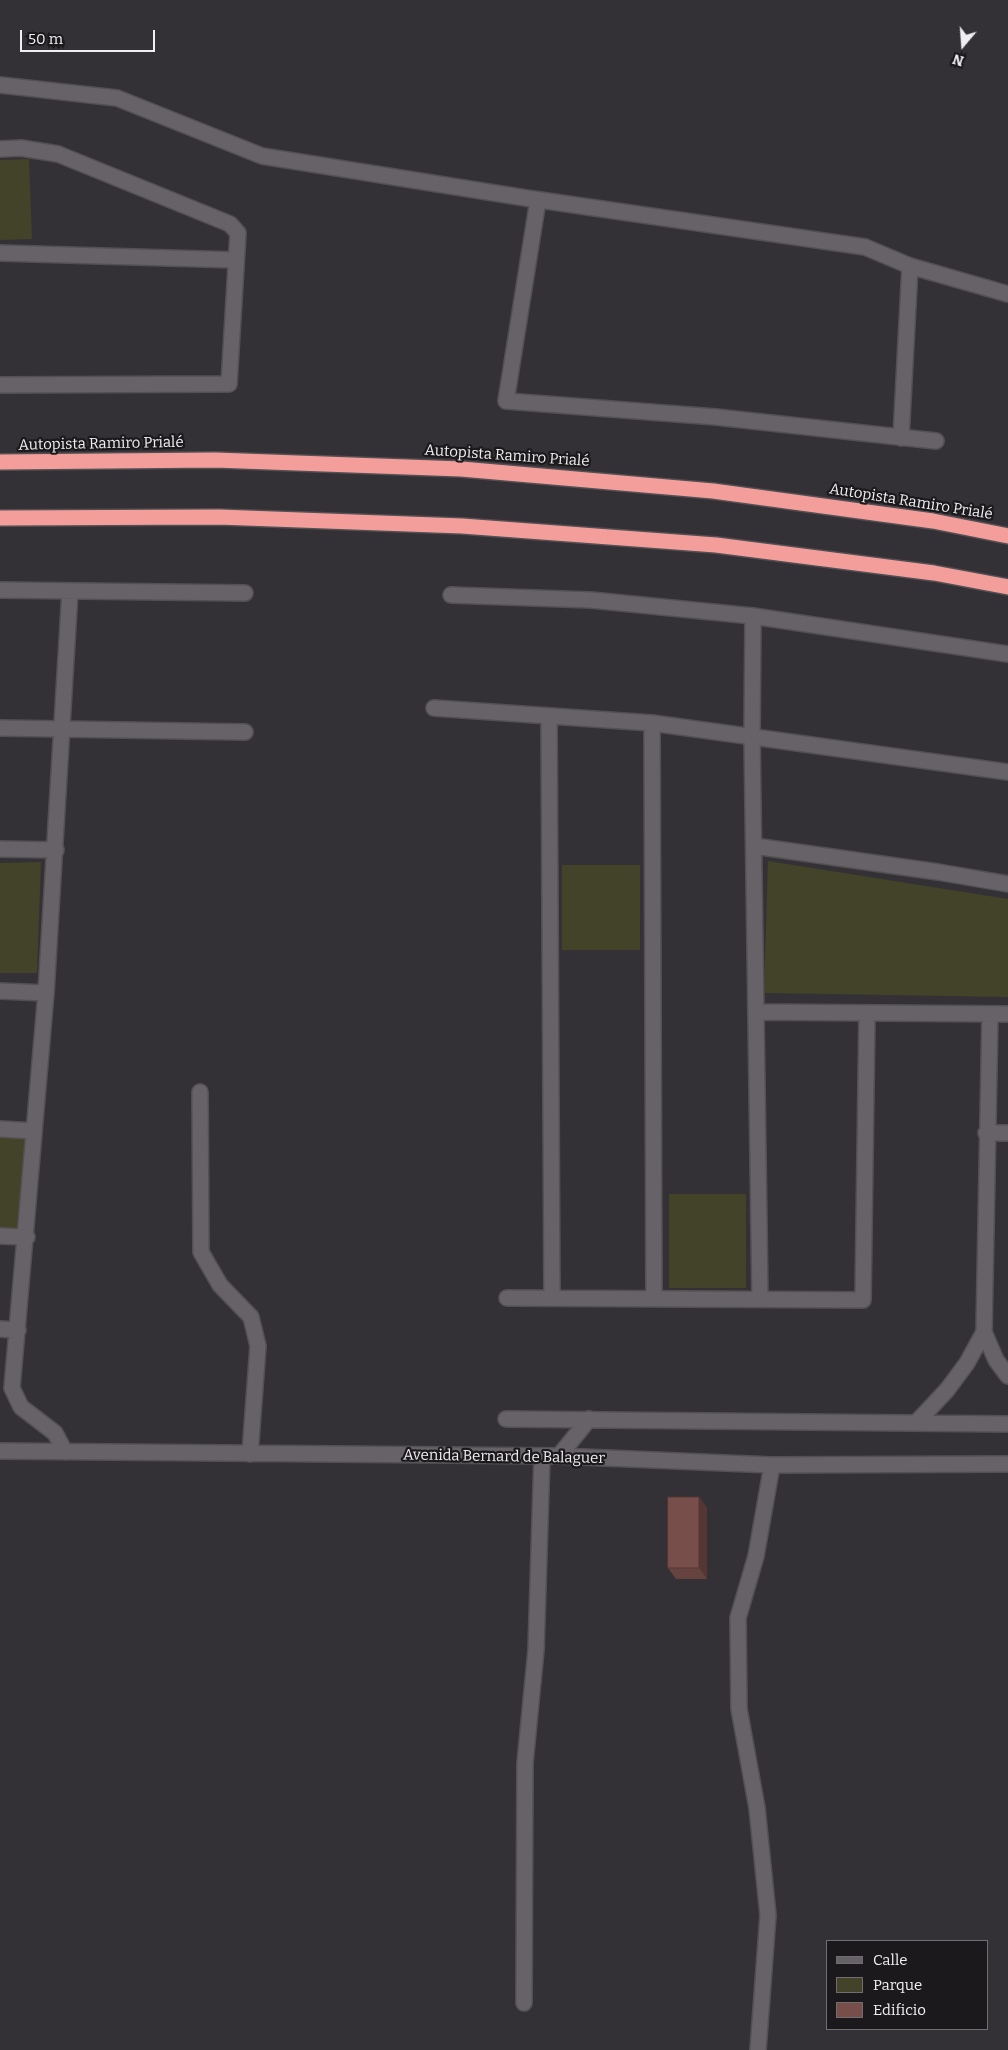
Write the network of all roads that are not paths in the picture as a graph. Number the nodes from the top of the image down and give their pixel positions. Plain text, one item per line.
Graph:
1 (0, 86) edge
2 (0, 149) edge
3 (538, 200) junction
4 (0, 253) edge
5 (236, 260) junction
6 (910, 266) junction
7 (1008, 294) edge
8 (0, 385) edge
9 (901, 438) junction
10 (936, 441) dead end
11 (0, 462) edge
12 (0, 518) edge
13 (1008, 536) edge
14 (1008, 586) edge
15 (0, 590) edge
16 (70, 591) junction
17 (245, 593) dead end
18 (450, 595) dead end
19 (753, 616) junction
20 (1008, 654) edge
21 (434, 708) dead end
22 (549, 716) junction
23 (652, 723) junction
24 (0, 728) edge
25 (63, 728) junction
26 (245, 732) dead end
27 (752, 736) junction
28 (1008, 772) edge
29 (754, 846) junction
30 (0, 849) edge
31 (56, 850) junction
32 (1008, 884) edge
33 (0, 991) edge
34 (46, 993) junction
35 (756, 1012) junction
36 (867, 1013) junction
37 (990, 1014) junction
38 (1008, 1014) edge
39 (200, 1092) dead end
40 (0, 1129) edge
41 (34, 1131) junction
42 (986, 1133) junction
43 (1008, 1133) edge
44 (0, 1236) edge
45 (26, 1237) junction
46 (507, 1298) dead end
47 (552, 1298) junction
48 (654, 1298) junction
49 (760, 1299) junction
50 (0, 1330) edge
51 (18, 1330) junction
52 (984, 1332) junction
53 (1008, 1376) edge
54 (506, 1419) dead end
55 (589, 1419) junction
56 (916, 1423) junction
57 (1008, 1424) edge
58 (0, 1451) edge
59 (65, 1452) junction
60 (250, 1454) junction
61 (542, 1456) junction
62 (559, 1456) junction
63 (1008, 1464) edge
64 (772, 1465) junction
65 (524, 2003) dead end
66 (758, 2050) edge

1 - 3 street
2 - 5 street
3 - 6 street
3 - 9 street
4 - 5 street
5 - 8 street
6 - 7 street
6 - 9 street
9 - 10 street
11 - 13 highway, Autopista Ramiro Prialé
12 - 14 highway
15 - 16 street
16 - 17 street
16 - 25 street
18 - 19 street
19 - 20 street
19 - 27 street
21 - 22 street
22 - 23 street
22 - 47 street
23 - 27 street
23 - 48 street
24 - 25 street
25 - 26 street
25 - 31 street
27 - 28 street
27 - 29 street
29 - 32 street
29 - 35 street
30 - 31 street
31 - 34 street
33 - 34 street
34 - 41 street
35 - 36 street
35 - 49 street
36 - 37 street
36 - 49 street
37 - 38 street
37 - 42 street
39 - 60 street
40 - 41 street
41 - 45 street
42 - 43 street
42 - 52 street
44 - 45 street
45 - 51 street
46 - 47 street
47 - 48 street
48 - 49 street
50 - 51 street
51 - 59 street
52 - 53 street
52 - 56 street
54 - 55 street
55 - 56 street
55 - 62 street
56 - 57 street
58 - 59 street, Avenida Bernard de Balaguer
59 - 60 street, Avenida Bernard de Balaguer
60 - 61 street, Avenida Bernard de Balaguer
61 - 62 street, Avenida Bernard de Balaguer
61 - 65 street
62 - 64 street, Avenida Bernard de Balaguer
63 - 64 street, Avenida Bernard de Balaguer
64 - 66 street

